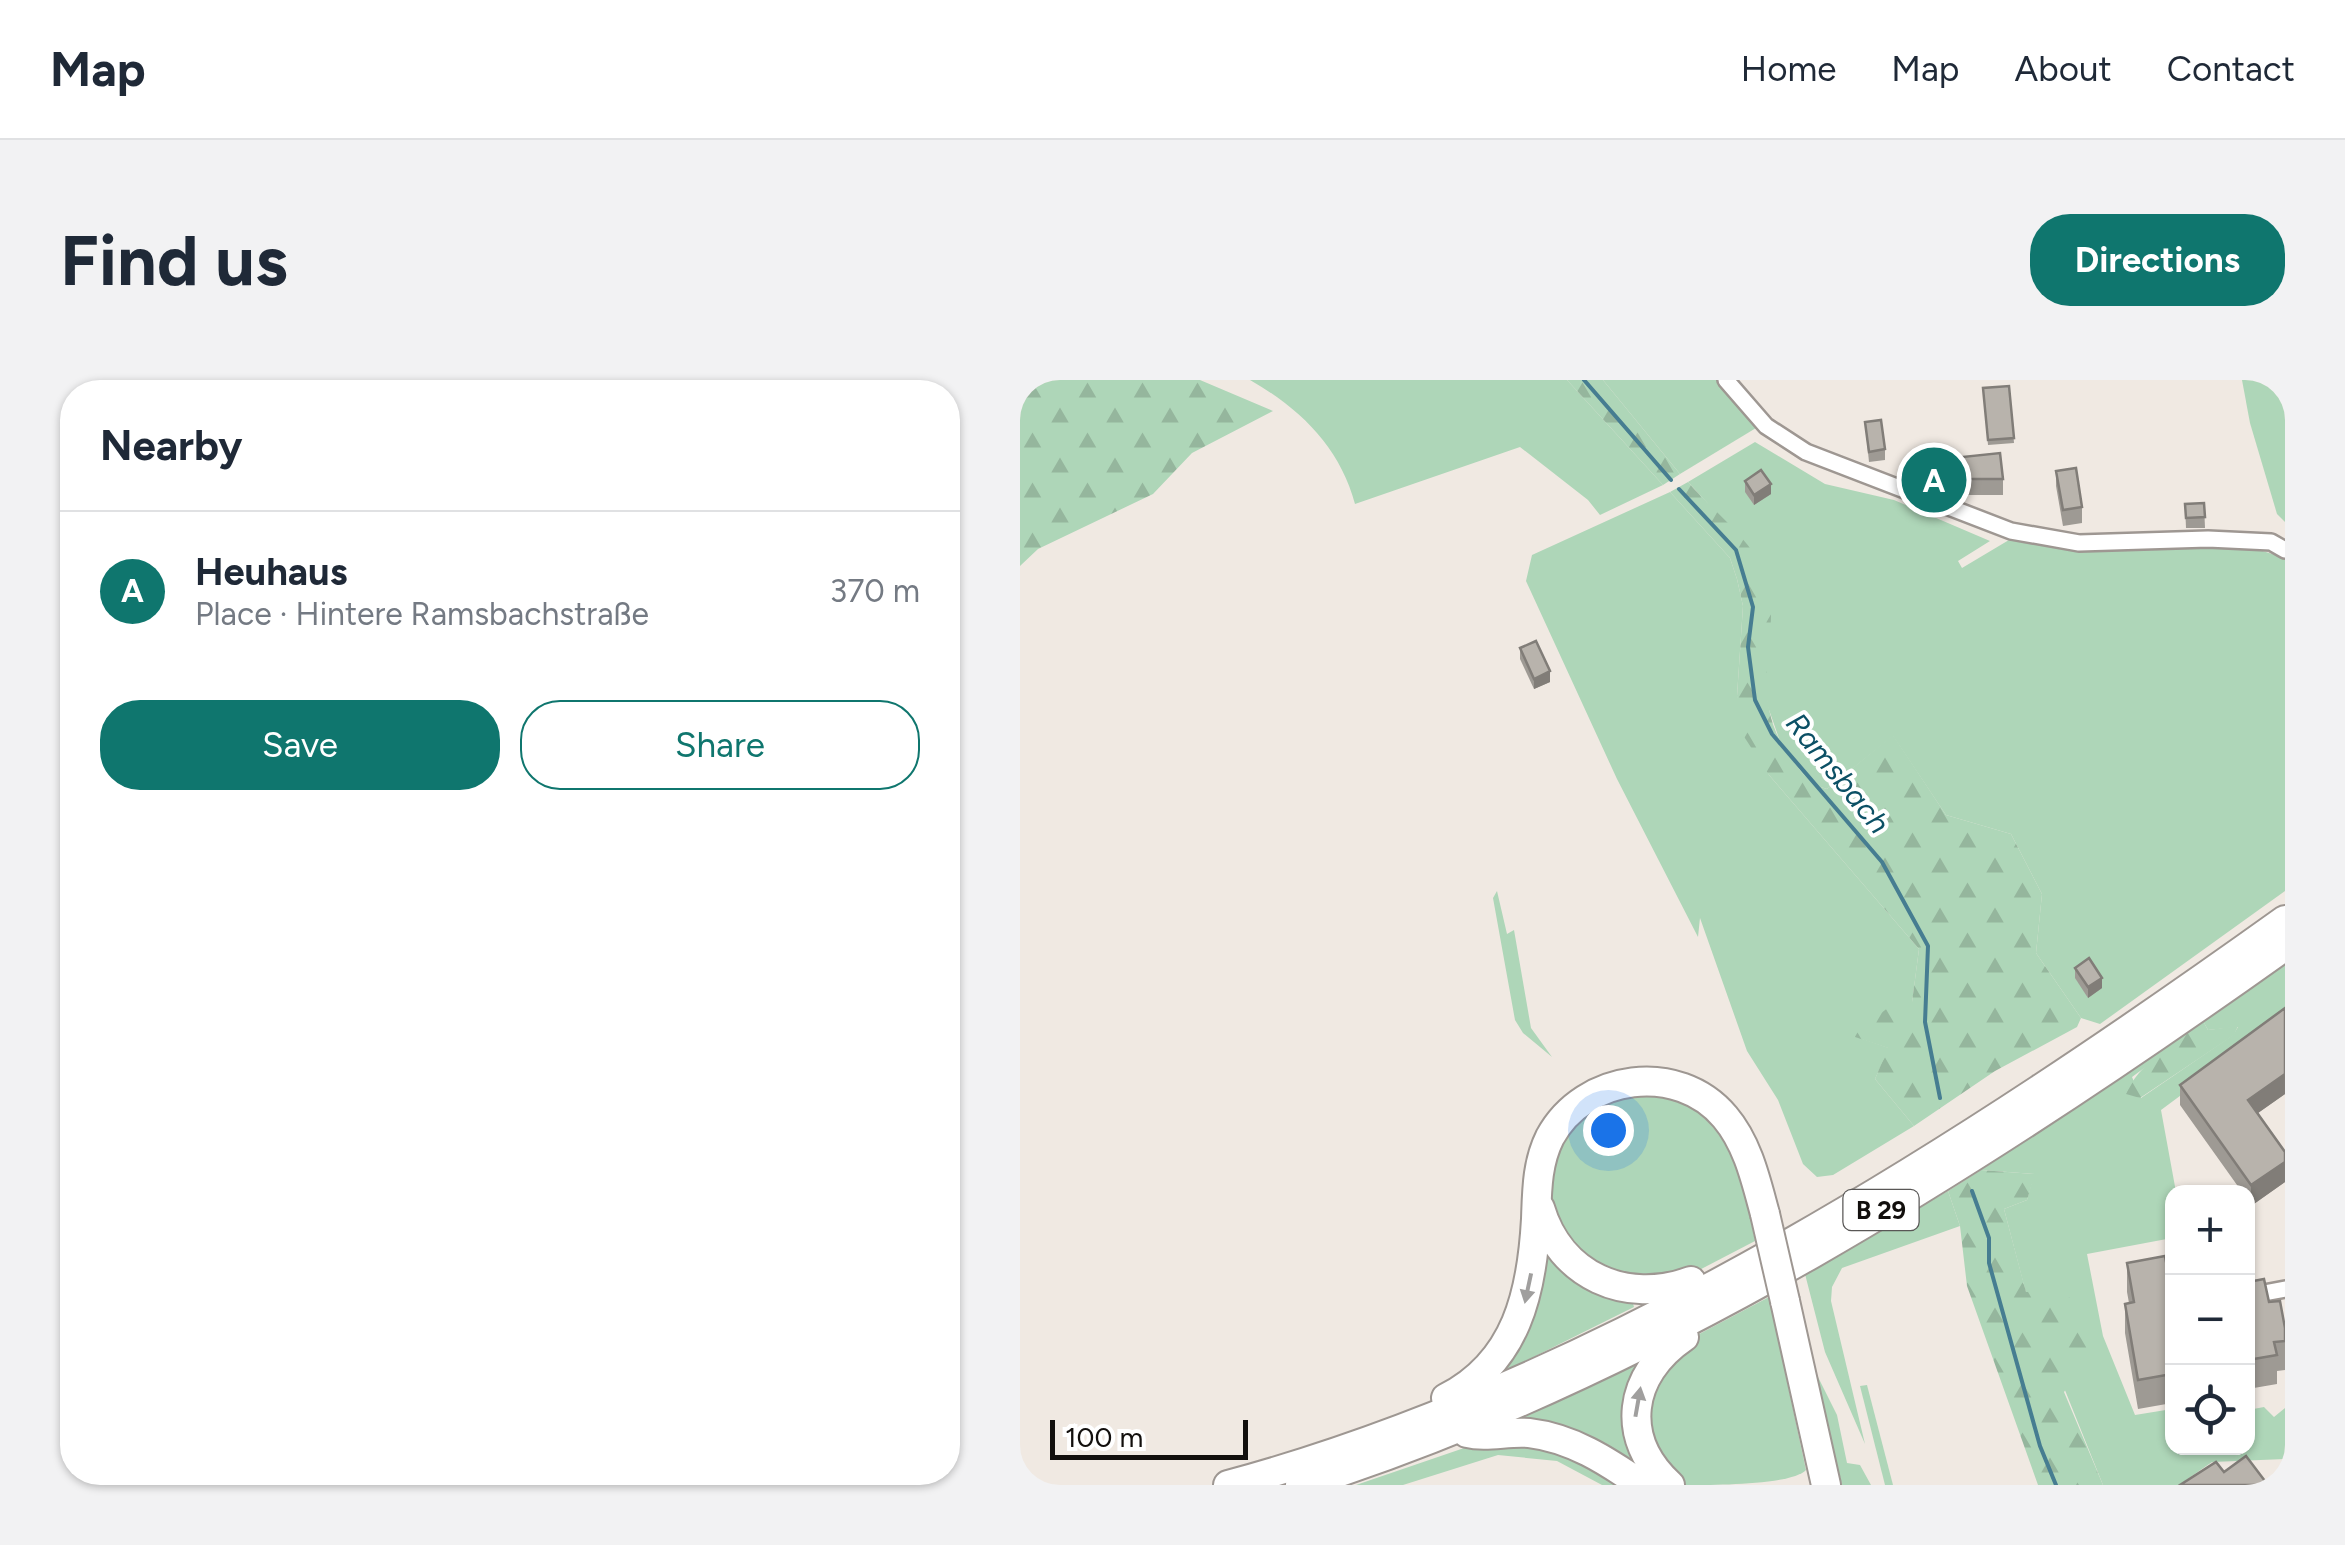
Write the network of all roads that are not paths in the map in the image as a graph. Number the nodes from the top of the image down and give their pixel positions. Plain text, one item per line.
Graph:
1 (1726, 380) edge
2 (2285, 528) edge
3 (2278, 546) edge
4 (2285, 920) edge
5 (2285, 946) edge
6 (1538, 1192) junction
7 (1721, 1279) junction
8 (2285, 1289) edge
9 (2255, 1295) edge
10 (1708, 1310) junction
11 (1458, 1430) junction
12 (1371, 1440) junction
13 (1821, 1484) edge
14 (1228, 1485) edge
15 (1300, 1485) edge
16 (1642, 1485) edge
17 (1670, 1485) edge

1 - 3 street
2 - 3 street
4 - 7 highway, B 29
5 - 10 highway, B 29
6 - 7 highway
6 -> 12 highway
6 - 13 highway, bridge
7 - 12 highway, B 29
8 - 9 street
10 - 11 highway, B 29
17 -> 10 highway
11 - 15 highway, B 29
11 - 16 highway
12 - 14 highway, B 29

